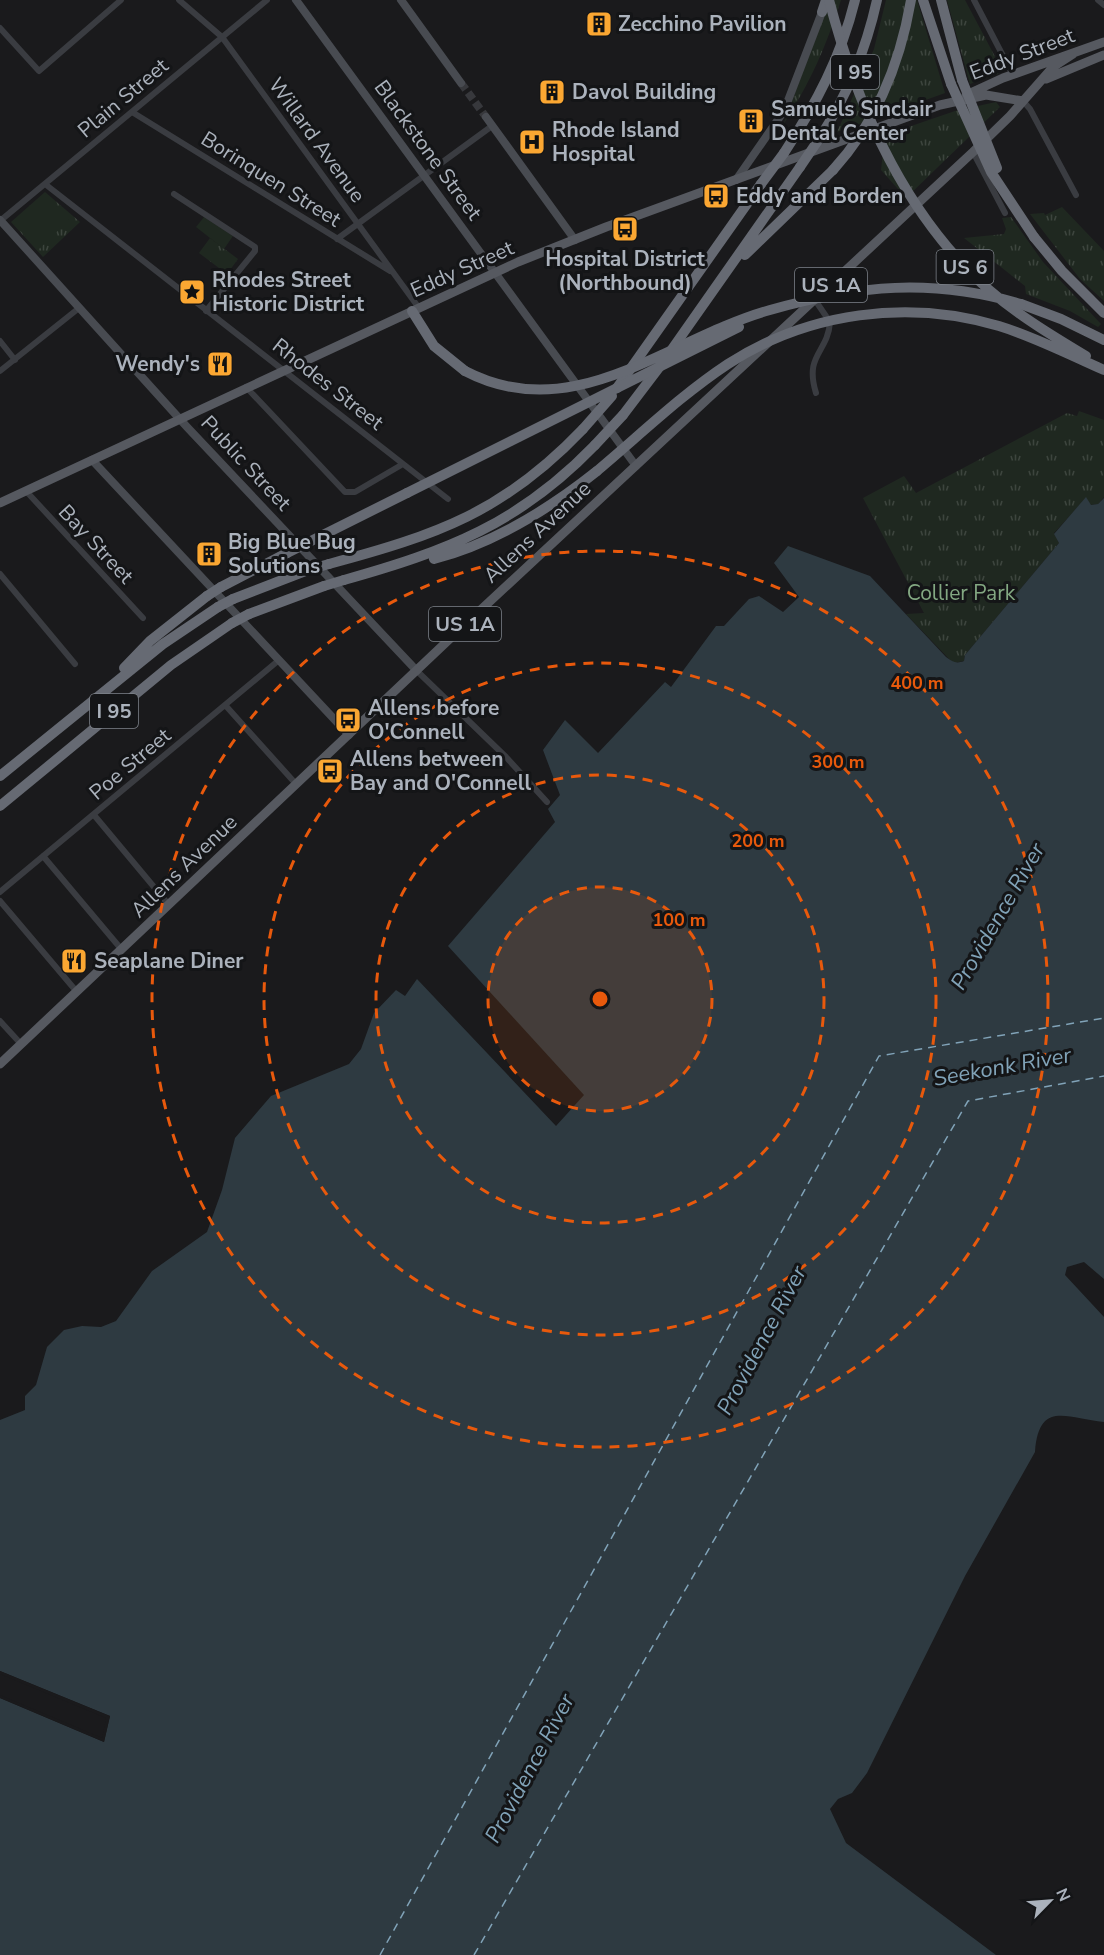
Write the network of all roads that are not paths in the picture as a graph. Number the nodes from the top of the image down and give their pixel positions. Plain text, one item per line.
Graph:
1 (121, 0) edge
2 (179, 0) edge
3 (267, 0) edge
4 (296, 0) edge
5 (401, 0) edge
6 (819, 0) edge
7 (827, 0) edge
8 (855, 0) edge
9 (877, 0) edge
10 (911, 0) edge
11 (923, 0) edge
12 (941, 0) edge
13 (974, 0) edge
14 (1098, 0) edge
15 (1104, 5) edge
16 (822, 12) junction
17 (0, 28) edge
18 (222, 37) junction
19 (1104, 42) edge
20 (1073, 54) junction
21 (1104, 55) edge
22 (1012, 75) junction
23 (956, 82) junction
24 (461, 83) tunnel mouth
25 (1039, 84) junction
26 (1023, 101) junction
27 (953, 102) junction
28 (132, 112) junction
29 (486, 117) tunnel mouth
30 (492, 126) junction
31 (973, 152) junction
32 (424, 175) junction
33 (736, 180) junction
34 (45, 184) junction
35 (174, 194) dead end
36 (1076, 195) dead end
37 (1005, 213) dead end
38 (0, 220) edge
39 (358, 224) junction
40 (337, 239) junction
41 (575, 240) junction
42 (727, 272) junction
43 (393, 273) junction
44 (495, 273) junction
45 (815, 300) junction
46 (785, 306) junction
47 (79, 308) junction
48 (416, 309) junction
49 (206, 311) junction
50 (1104, 313) edge
51 (0, 340) edge
52 (1104, 340) edge
53 (15, 360) junction
54 (1104, 368) edge
55 (284, 370) junction
56 (0, 371) edge
57 (246, 387) junction
58 (816, 393) dead end
59 (179, 418) junction
60 (92, 460) junction
61 (403, 464) junction
62 (636, 466) junction
63 (26, 491) junction
64 (448, 499) dead end
65 (2, 500) edge
66 (398, 566) junction
67 (0, 574) edge
68 (143, 618) dead end
69 (279, 660) junction
70 (75, 664) dead end
71 (417, 671) junction
72 (110, 685) junction
73 (226, 706) junction
74 (349, 735) junction
75 (0, 776) edge
76 (296, 784) junction
77 (547, 802) dead end
78 (0, 806) edge
79 (94, 815) junction
80 (43, 856) junction
81 (0, 892) edge
82 (0, 901) edge
83 (169, 905) junction
84 (122, 950) junction
85 (77, 993) junction
86 (0, 1021) edge
87 (21, 1044) junction
88 (0, 1064) edge

1 - 17 street
2 - 18 street, Willard Avenue
3 - 18 street, Plain Street
4 - 32 street, Blackstone Street
5 - 24 street
6 - 16 street
7 - 16 highway
7 - 54 highway, US 6, bridge
8 - 72 highway, I 95, bridge
9 - 42 highway, I 95, bridge
10 - 42 highway, bridge
11 - 23 highway
12 - 23 highway
13 - 22 street
14 - 15 street
16 - 33 street
18 - 28 street, Plain Street
18 - 39 street, Willard Avenue
19 - 20 main road, Eddy Street / US 1A
20 - 22 main road, Eddy Street
20 - 25 main road, Allens Avenue / US 1A
21 - 25 main road, Eddy Street / US 1A
22 - 27 main road, Eddy Street
23 - 50 highway, bridge
25 - 26 main road, Allens Avenue / US 1A
26 - 27 main road, Eddy Street
26 - 31 main road, Allens Avenue / US 1A
26 - 36 street
27 - 33 main road, Eddy Street
28 - 34 street, Plain Street
28 - 40 street, Borinquen Street
29 - 30 street
30 - 32 street
30 - 41 street
31 - 37 street
31 - 45 main road, Allens Avenue / US 1A
32 - 39 street
32 - 44 street, Blackstone Street
33 - 41 main road, Eddy Street
34 - 38 street, Plain Street
34 - 49 street, Rhodes Street
35 - 49 street
38 - 47 street, Public Street
39 - 40 street
39 - 43 street, Willard Avenue
40 - 43 street, Borinquen Street
41 - 44 main road, Eddy Street
42 - 66 highway, I 95, bridge
43 - 48 street, Willard Avenue
44 - 48 main road, Eddy Street
44 - 62 street, Blackstone Street
45 - 58 street
45 - 62 main road, Allens Avenue / US 1A
46 - 48 highway, bridge
46 - 52 highway, bridge
46 - 72 highway, bridge
47 - 53 street
47 - 59 street, Public Street
48 - 55 main road, Eddy Street
49 - 55 street, Rhodes Street
51 - 53 street
53 - 56 street
54 - 66 highway, bridge
55 - 57 main road, Eddy Street
55 - 61 street, Rhodes Street
57 - 59 main road, Eddy Street
57 - 61 street
59 - 60 main road, Eddy Street
59 - 71 street, Public Street
60 - 63 main road, Eddy Street
60 - 69 street
61 - 64 street, Rhodes Street
62 - 71 main road, Allens Avenue / US 1A
63 - 65 main road, Eddy Street
63 - 68 street, Bay Street
66 - 78 highway, I 95, bridge
67 - 70 street
69 - 73 street, Poe Street
69 - 74 street
71 - 74 main road, Allens Avenue / US 1A
71 - 77 street, Public Street
72 - 75 highway, I 95
73 - 76 street
73 - 79 street, Poe Street
74 - 76 main road, Allens Avenue / US 1A
76 - 83 main road, Allens Avenue / US 1A
79 - 80 street, Poe Street
79 - 83 street
80 - 81 street, Poe Street
80 - 84 street
82 - 85 street
83 - 84 main road, Allens Avenue / US 1A
84 - 85 main road, Allens Avenue / US 1A
85 - 87 main road, Allens Avenue / US 1A
86 - 87 street
87 - 88 main road, Allens Avenue / US 1A

